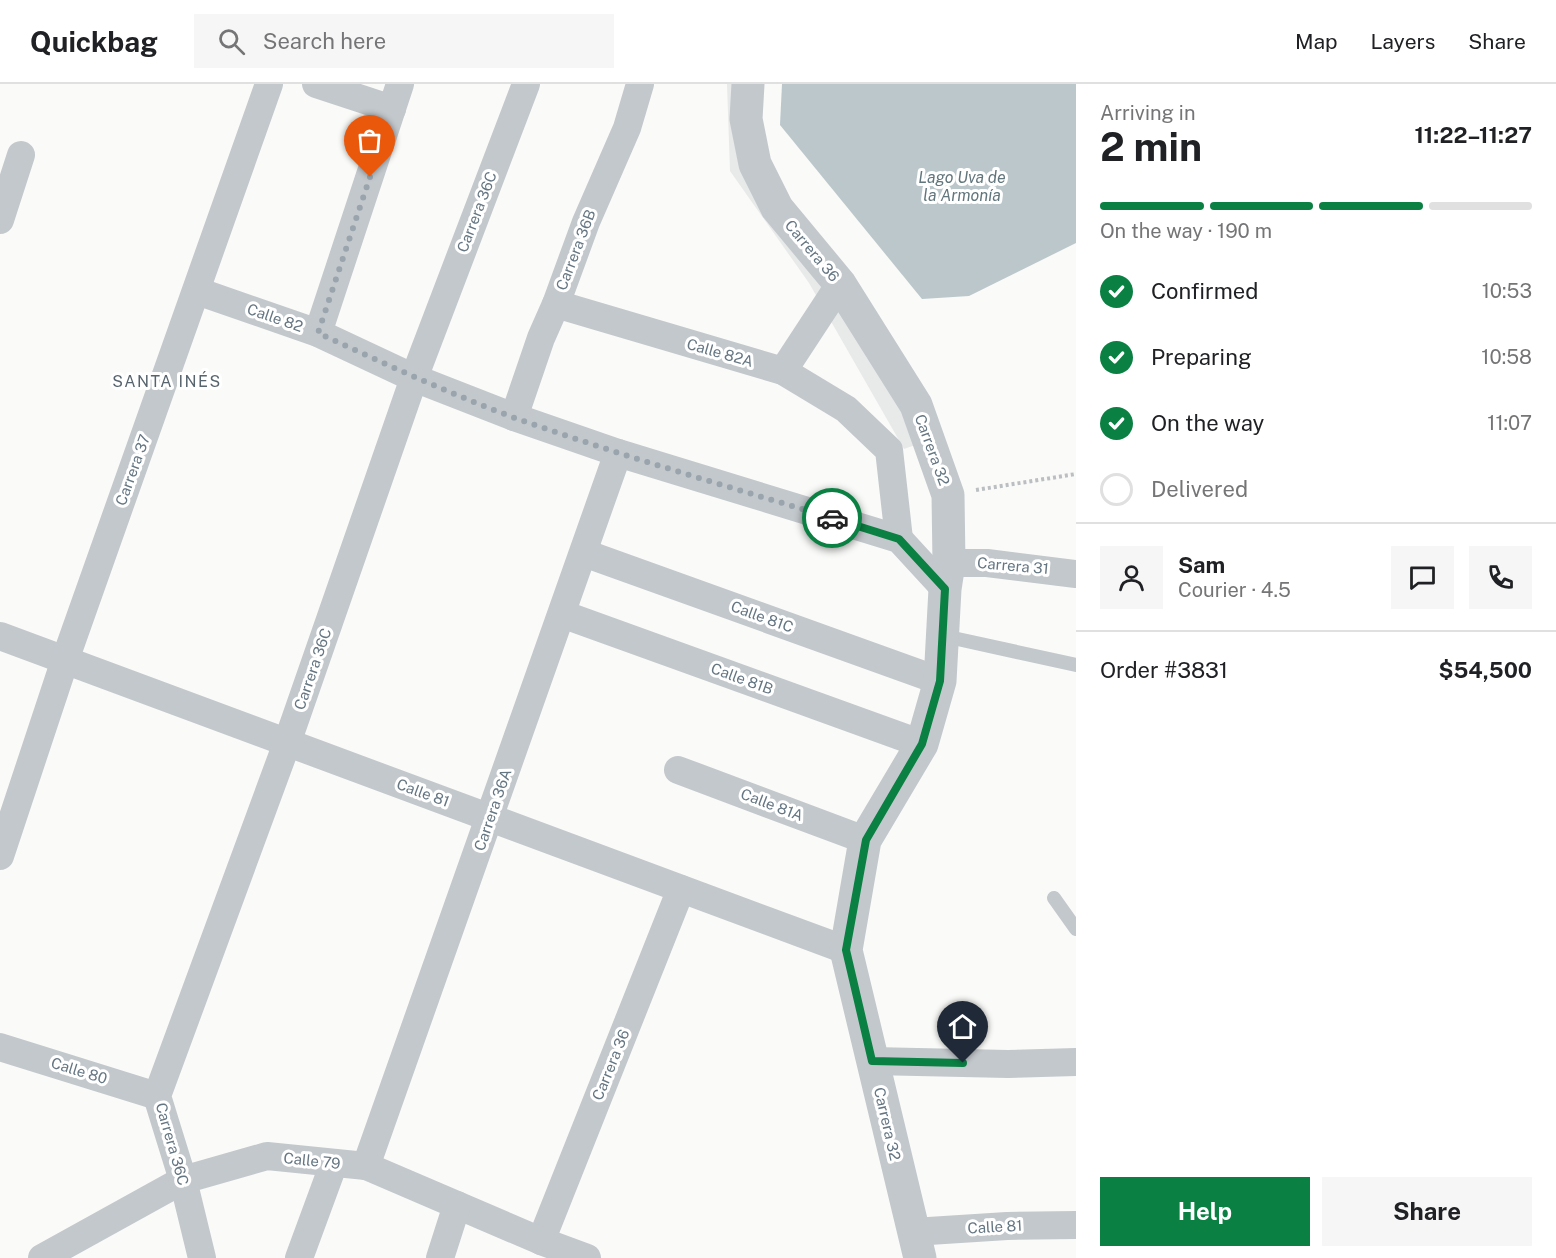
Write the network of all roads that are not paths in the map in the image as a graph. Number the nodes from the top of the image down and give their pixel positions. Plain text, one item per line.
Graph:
1 (269, 84) edge
2 (316, 84) edge
3 (526, 84) edge
4 (640, 84) edge
5 (748, 84) edge
6 (396, 97) edge
7 (21, 155) dead end
8 (0, 219) edge
9 (840, 284) junction
10 (197, 291) junction
11 (556, 304) junction
12 (318, 333) junction
13 (783, 371) junction
14 (414, 378) junction
15 (916, 405) joint
16 (514, 417) junction
17 (618, 453) junction
18 (899, 539) junction
19 (584, 553) junction
20 (1076, 574) edge
21 (947, 576) junction
22 (562, 614) junction
23 (0, 636) edge
24 (944, 636) junction
25 (65, 660) junction
26 (1076, 665) edge
27 (940, 681) junction
28 (287, 742) junction
29 (922, 744) junction
30 (678, 770) dead end
31 (490, 818) junction
32 (866, 840) junction
33 (0, 856) edge
34 (681, 889) junction
35 (1054, 898) dead end
36 (1076, 929) edge
37 (846, 950) junction
38 (0, 1047) edge
39 (872, 1061) junction
40 (1076, 1062) edge
41 (158, 1096) junction
42 (334, 1163) junction
43 (366, 1166) junction
44 (183, 1180) junction
45 (457, 1205) junction
46 (1076, 1225) edge
47 (541, 1241) junction
48 (917, 1245) edge
49 (42, 1258) edge
50 (202, 1258) edge
51 (299, 1258) edge
52 (440, 1258) edge
53 (587, 1258) edge

1 - 10 street, Carrera 37
2 - 6 street
3 - 14 street, Carrera 36C
4 - 11 street, Carrera 36B
5 - 9 street, Carrera 36
6 - 12 street
7 - 8 street
9 - 13 street
9 - 15 street, Carrera 36
10 - 12 street, Calle 82
10 - 25 street, Carrera 37
11 - 13 street, Calle 82A
11 - 16 street, Carrera 36B
12 - 14 street, Calle 82
13 - 18 street, Calle 82A
14 - 16 street, Calle 82
14 - 28 street, Carrera 36C
15 - 21 street, Carrera 32
16 - 17 street, Calle 82
17 - 18 street, Calle 82
17 - 19 street, Carrera 36A
18 - 21 street
19 - 22 street, Carrera 36A
19 - 27 street, Calle 81C
20 - 21 street, Carrera 31
21 - 24 street, Carrera 32
22 - 29 street, Calle 81B
22 - 31 street, Carrera 36A
23 - 25 street, Calle 81
24 - 26 lane
24 - 27 street, Carrera 32
25 - 28 street, Calle 81
25 - 33 street, Carrera 37
27 - 29 street, Carrera 32
28 - 31 street, Calle 81
28 - 41 street, Carrera 36C
29 - 32 street, Carrera 32
30 - 32 street, Calle 81A
31 - 34 street, Calle 81
31 - 43 street, Carrera 36A
32 - 37 street, Carrera 32
34 - 37 street, Calle 81
34 - 47 street, Carrera 36
35 - 36 lane
37 - 39 street, Carrera 32
38 - 41 street, Calle 80
39 - 40 street
39 - 48 street, Carrera 32
41 - 44 street, Carrera 36C
42 - 43 street, Calle 79
42 - 44 street, Calle 79
42 - 51 street
43 - 45 street, Calle 79
44 - 49 street, Calle 79
44 - 50 street, Carrera 36C
45 - 47 street, Calle 79
45 - 52 street
46 - 48 street, Calle 81
47 - 53 street, Calle 79

